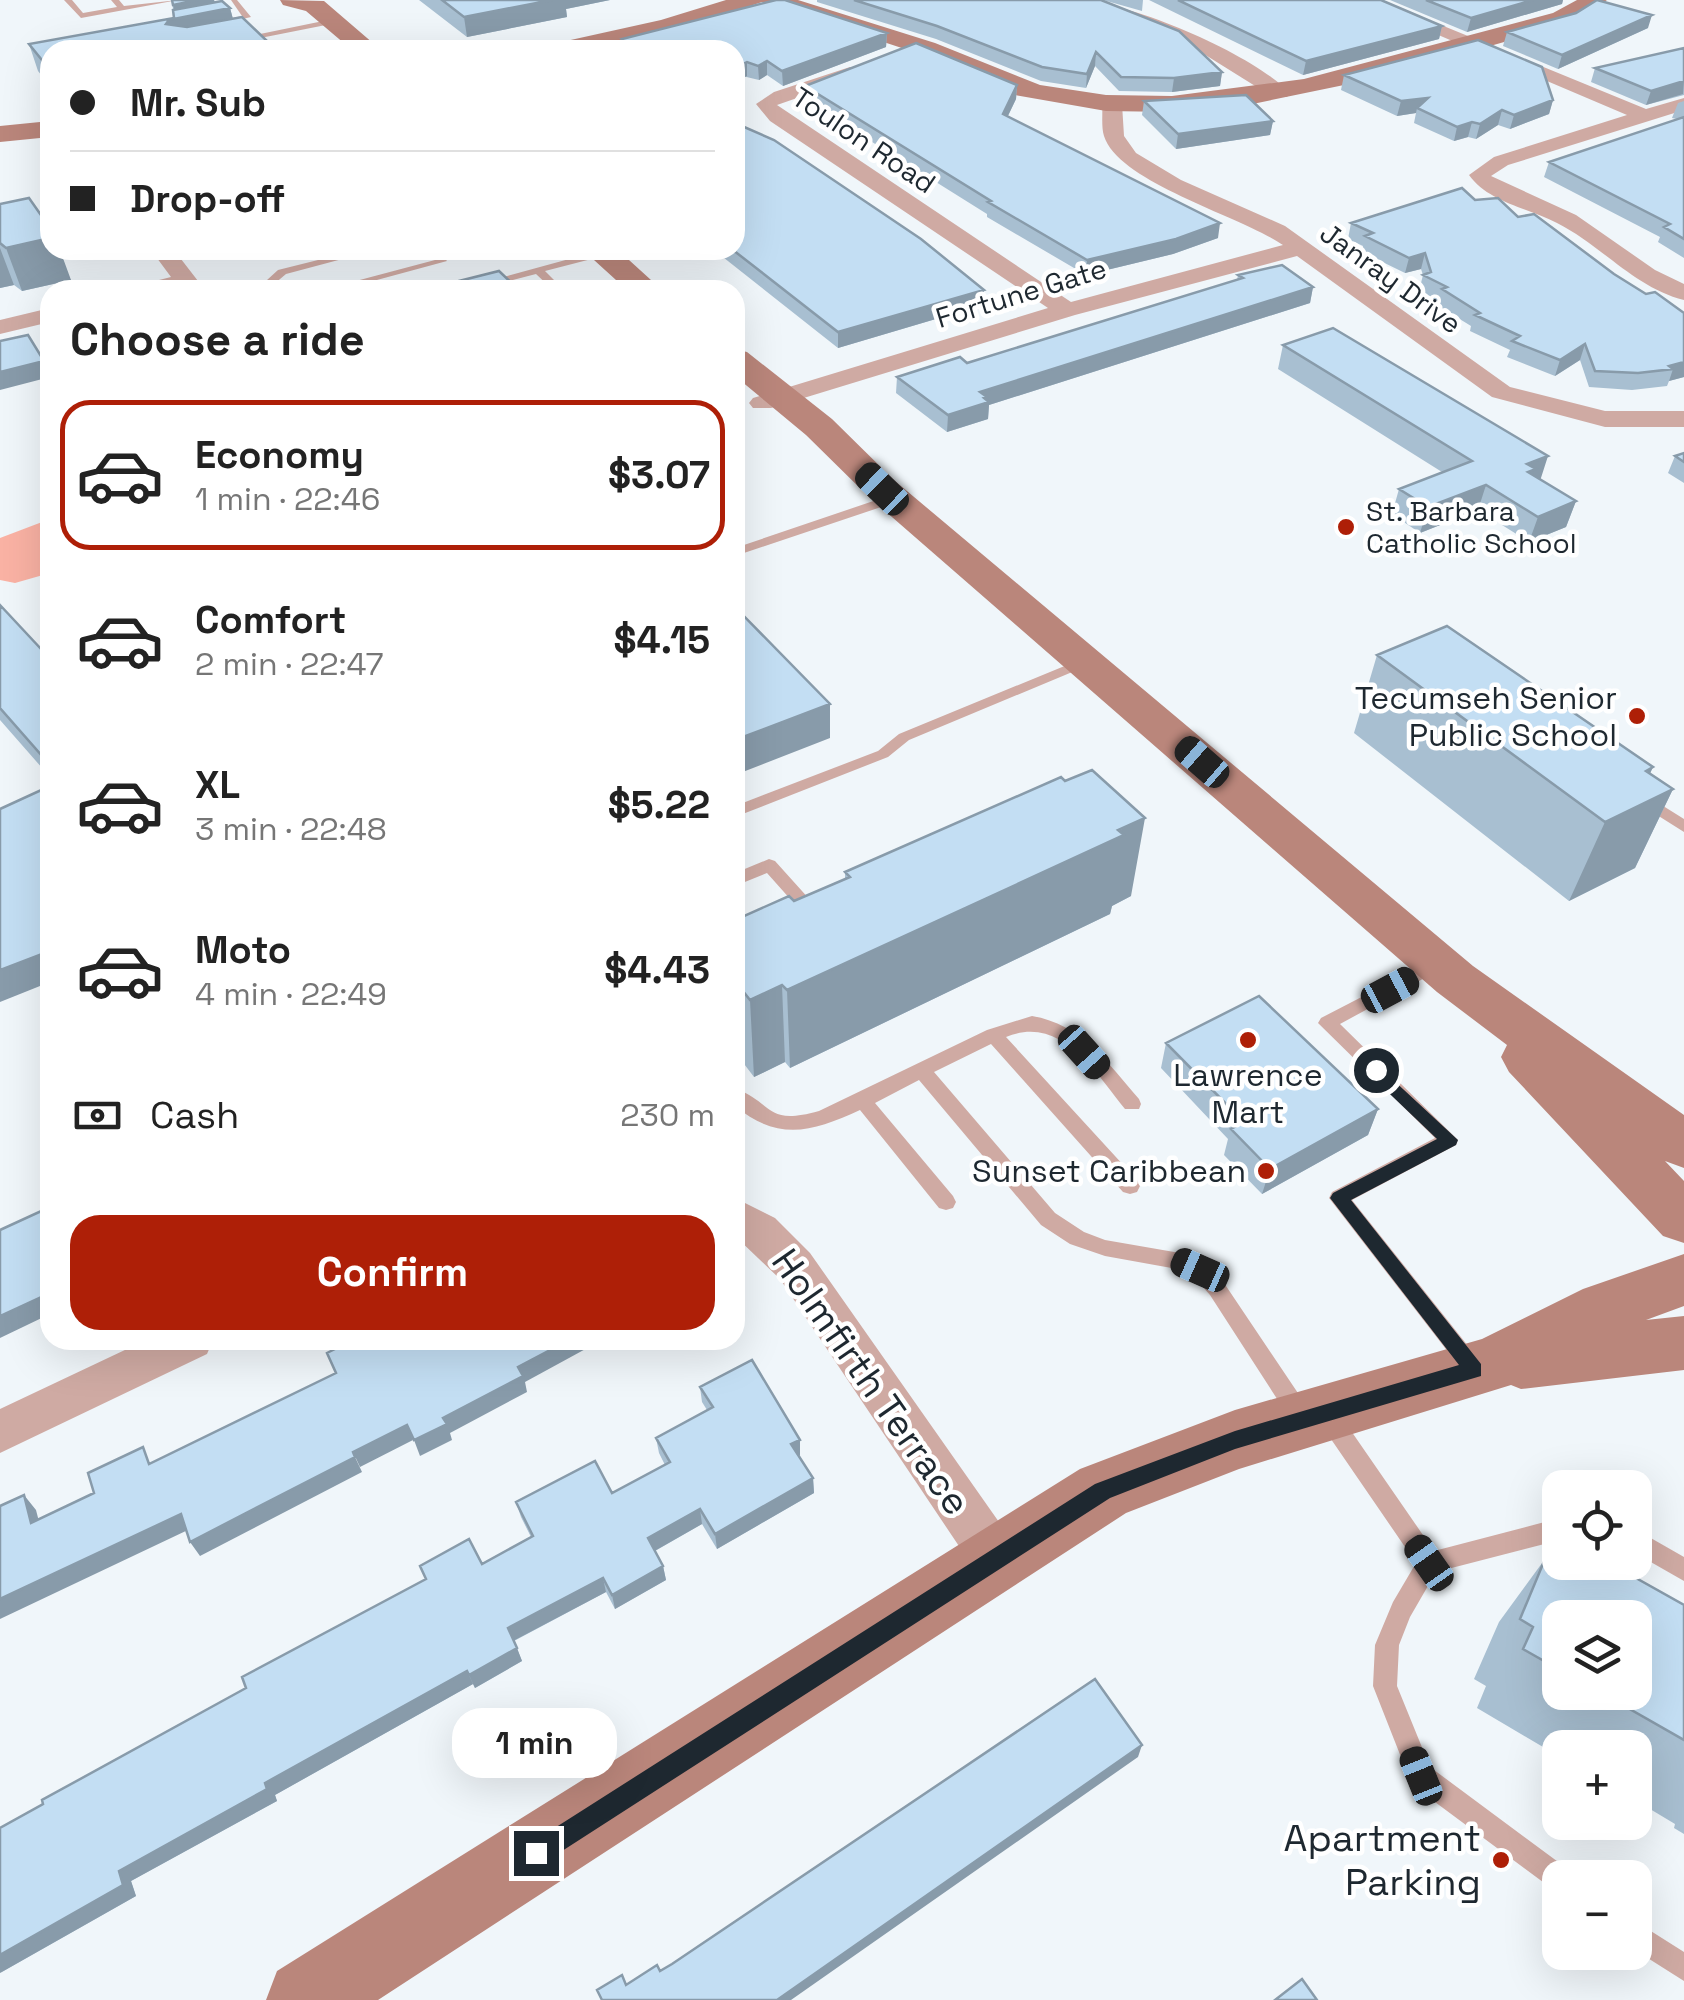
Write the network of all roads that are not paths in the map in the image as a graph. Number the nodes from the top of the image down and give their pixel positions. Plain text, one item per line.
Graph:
1 (68, 0) edge
2 (115, 0) edge
3 (174, 0) edge
4 (235, 0) edge
5 (752, 0) edge
6 (773, 0) edge
7 (1082, 0) edge
8 (1365, 0) edge
9 (1595, 0) edge
10 (316, 7) edge
11 (122, 9) junction
12 (206, 26) edge
13 (237, 40) edge
14 (356, 40) edge
15 (602, 40) edge
16 (1470, 43) junction
17 (914, 44) junction
18 (1280, 93) junction
19 (1112, 104) junction
20 (1684, 104) edge
21 (1645, 116) junction
22 (40, 130) edge
23 (0, 134) edge
24 (1299, 248) junction
25 (170, 260) edge
26 (331, 260) edge
27 (442, 260) edge
28 (571, 260) edge
29 (611, 260) edge
30 (538, 270) junction
31 (185, 280) edge
32 (273, 280) edge
33 (365, 280) edge
34 (500, 280) edge
35 (548, 280) edge
36 (634, 280) edge
37 (1684, 292) edge
38 (1068, 310) junction
39 (40, 318) edge
40 (0, 328) edge
41 (760, 392) edge
42 (1684, 420) edge
43 (888, 494) junction
44 (745, 548) edge
45 (1084, 662) junction
46 (1628, 788) edge
47 (745, 808) edge
48 (1684, 828) edge
49 (745, 876) edge
50 (810, 936) edge
51 (1446, 971) junction
52 (993, 1035) junction
53 (922, 1070) junction
54 (861, 1099) junction
55 (745, 1104) edge
56 (1132, 1104) dead end
57 (1684, 1145) edge
58 (1130, 1186) dead end
59 (946, 1202) dead end
60 (1684, 1219) edge
61 (745, 1221) edge
62 (1684, 1280) edge
63 (1684, 1343) edge
64 (170, 1350) edge
65 (1484, 1366) junction
66 (1315, 1417) junction
67 (0, 1432) edge
68 (1542, 1534) edge
69 (1652, 1550) edge
70 (996, 1560) junction
71 (1429, 1563) junction
72 (1684, 1570) edge
73 (1542, 1866) edge
74 (1652, 1946) edge
75 (1684, 1968) edge
76 (306, 2000) edge

1 - 11 lane
2 - 11 lane
3 - 11 lane
4 - 12 lane
5 - 15 street
6 - 17 street
7 - 18 street
8 - 16 street
9 - 16 street
10 - 13 lane
10 - 14 street
16 - 18 street
16 - 21 street
17 - 19 street
17 - 38 street, Toulon Road
18 - 19 street
19 - 24 street, Janray Drive
20 - 21 street
21 - 37 street
22 - 23 street
24 - 38 street, Fortune Gate
24 - 42 street, Janray Drive
25 - 31 street
26 - 32 lane
27 - 33 lane
28 - 30 lane
29 - 36 street
30 - 34 lane
30 - 35 lane
38 - 41 street, Fortune Gate
39 - 40 street
41 - 43 street
43 - 44 lane
43 - 45 street
45 - 47 lane
45 - 51 street
46 - 48 lane
49 - 50 lane
51 - 57 street
51 - 60 street
51 - 65 lane
52 - 53 lane
52 - 56 lane
52 - 58 lane
53 - 54 lane
53 - 66 lane
54 - 55 lane
54 - 59 lane
61 - 70 street, Holmfirth Terrace
62 - 65 street
63 - 65 street
64 - 67 street
65 - 66 street
66 - 70 street
66 - 71 lane
68 - 71 lane
69 - 72 lane
70 - 76 street
71 - 73 lane
74 - 75 lane

